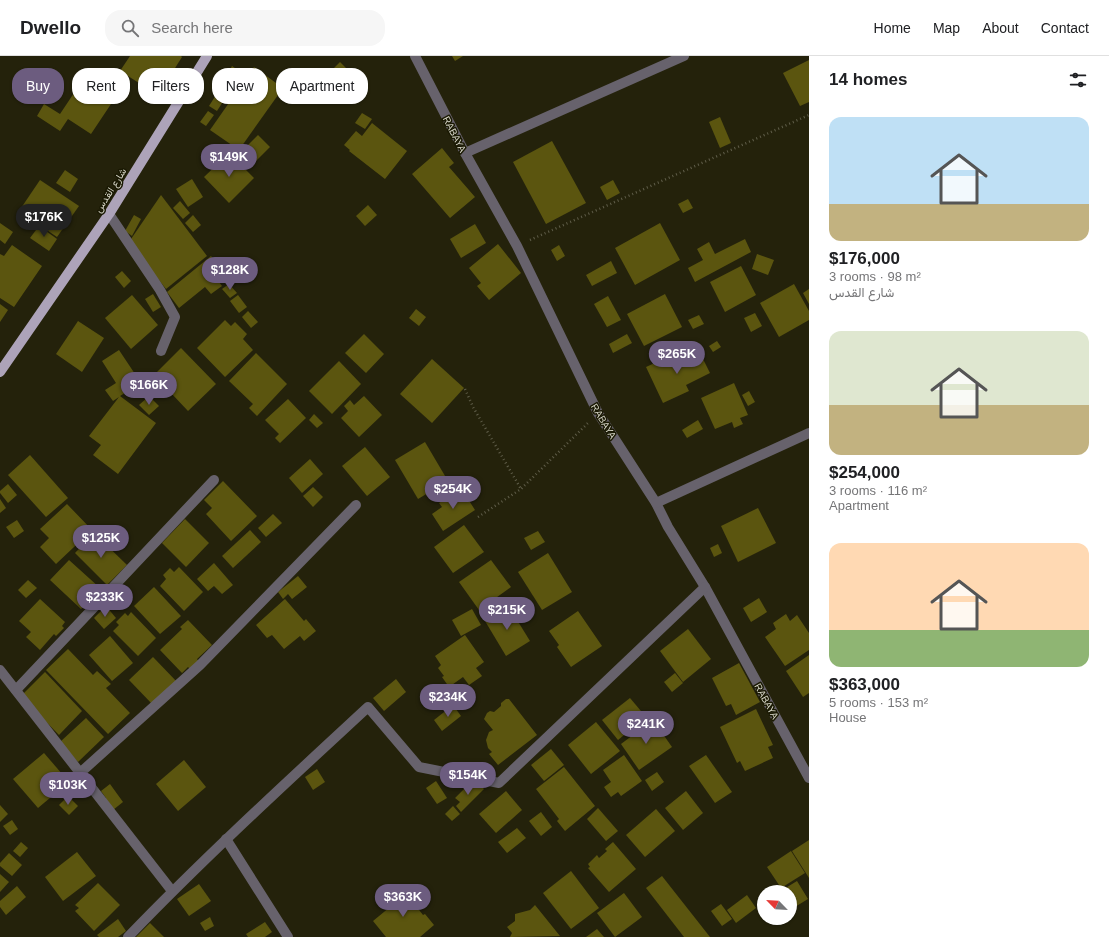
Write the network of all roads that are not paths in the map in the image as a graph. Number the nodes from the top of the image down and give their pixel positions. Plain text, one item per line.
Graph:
1 (207, 56) edge
2 (415, 56) edge
3 (684, 56) edge
4 (465, 153) junction
5 (109, 214) junction
6 (161, 351) dead end
7 (0, 372) edge
8 (809, 433) edge
9 (214, 480) dead end
10 (656, 503) junction
11 (356, 505) dead end
12 (705, 587) junction
13 (0, 670) edge
14 (16, 690) junction
15 (80, 773) junction
16 (809, 778) edge
17 (226, 839) junction
18 (172, 891) junction
19 (128, 937) edge
20 (288, 937) edge

1 - 5 main road, شارع القدس
2 - 4 street, RABAYA
3 - 4 street
4 - 10 street, RABAYA
5 - 6 street
5 - 7 main road, شارع القدس
8 - 10 street
9 - 14 street
10 - 12 street, RABAYA
11 - 15 street
12 - 16 street, RABAYA
12 - 17 street
13 - 14 street
14 - 15 street
15 - 18 street
17 - 18 street
17 - 20 street
18 - 19 street

